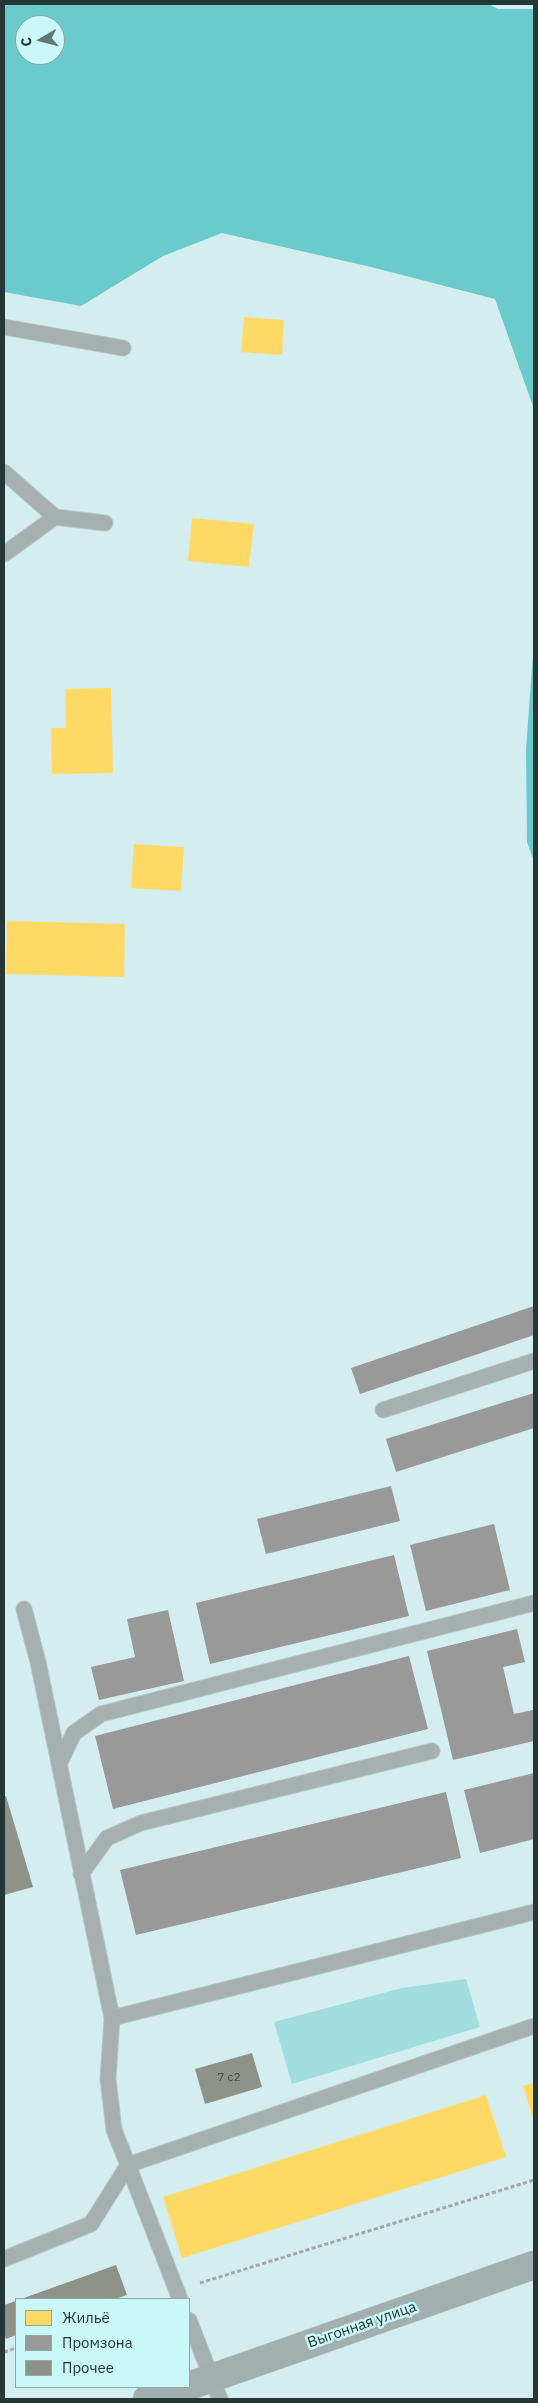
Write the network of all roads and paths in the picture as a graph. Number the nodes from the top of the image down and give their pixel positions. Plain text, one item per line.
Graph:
1 (4, 327) edge
2 (123, 348) dead end
3 (4, 472) edge
4 (55, 517) junction
5 (104, 522) dead end
6 (4, 554) edge
7 (534, 1361) edge
8 (383, 1410) dead end
9 (534, 1603) edge
10 (24, 1609) dead end
11 (432, 1752) dead end
12 (59, 1764) junction
13 (81, 1874) junction
14 (534, 1912) edge
15 (112, 2018) junction
16 (534, 2026) edge
17 (128, 2165) junction
18 (534, 2180) edge
19 (4, 2258) edge
20 (534, 2265) edge
21 (179, 2295) edge
22 (190, 2326) edge
23 (201, 2388) edge
24 (147, 2399) edge

1 - 2 lane
3 - 4 lane
4 - 5 lane
4 - 6 lane
7 - 8 lane
9 - 12 lane
10 - 12 lane
11 - 13 lane
12 - 13 lane
13 - 15 lane
14 - 15 lane
15 - 17 lane
16 - 17 lane
17 - 19 lane
17 - 21 lane
18 - 21 path
20 - 23 street, Выгонная улица
22 - 23 lane
23 - 24 street, Выгонная улица

